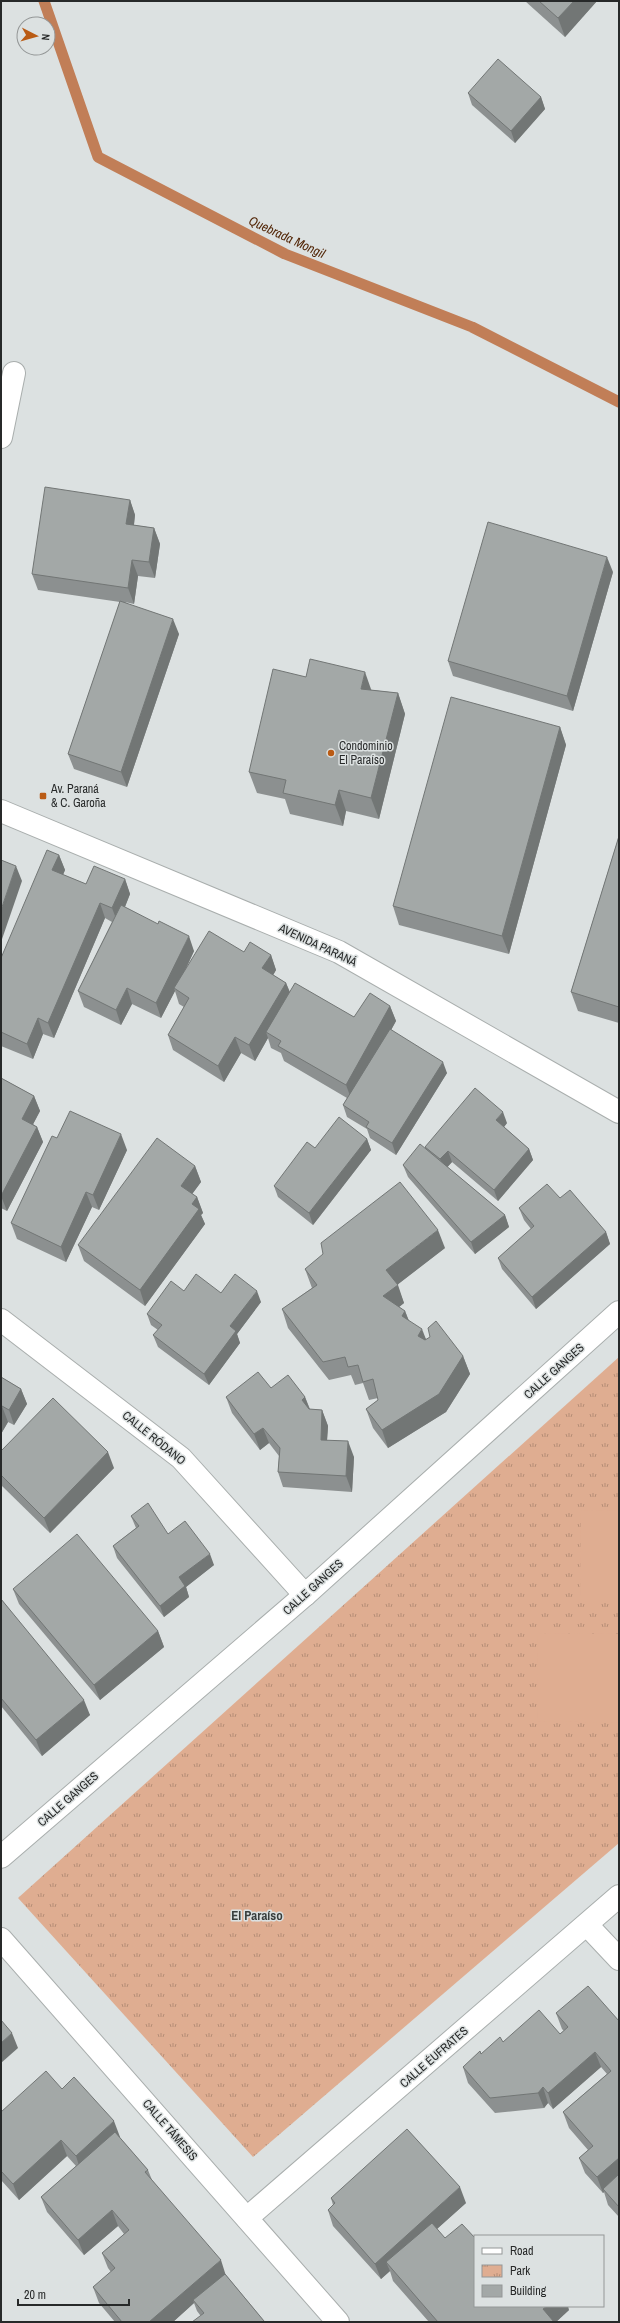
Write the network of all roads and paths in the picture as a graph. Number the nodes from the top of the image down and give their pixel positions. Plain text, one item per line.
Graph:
1 (14, 373) dead end
2 (1, 437) edge
3 (1, 811) edge
4 (619, 1112) edge
5 (619, 1312) edge
6 (1, 1320) edge
7 (305, 1595) junction
8 (1, 1857) edge
9 (619, 1896) edge
10 (587, 1924) junction
11 (1, 1939) edge
12 (619, 1960) edge
13 (247, 2218) junction
14 (338, 2322) edge

1 - 2 street
3 - 4 street, AVENIDA PARANÁ
5 - 7 street, CALLE GANGES
6 - 7 street, CALLE RÓDANO
7 - 8 street, CALLE GANGES
9 - 10 street, CALLE ÉUFRATES
10 - 12 street
10 - 13 street, CALLE ÉUFRATES
11 - 13 street, CALLE TÁMESIS
13 - 14 street, CALLE TÁMESIS

